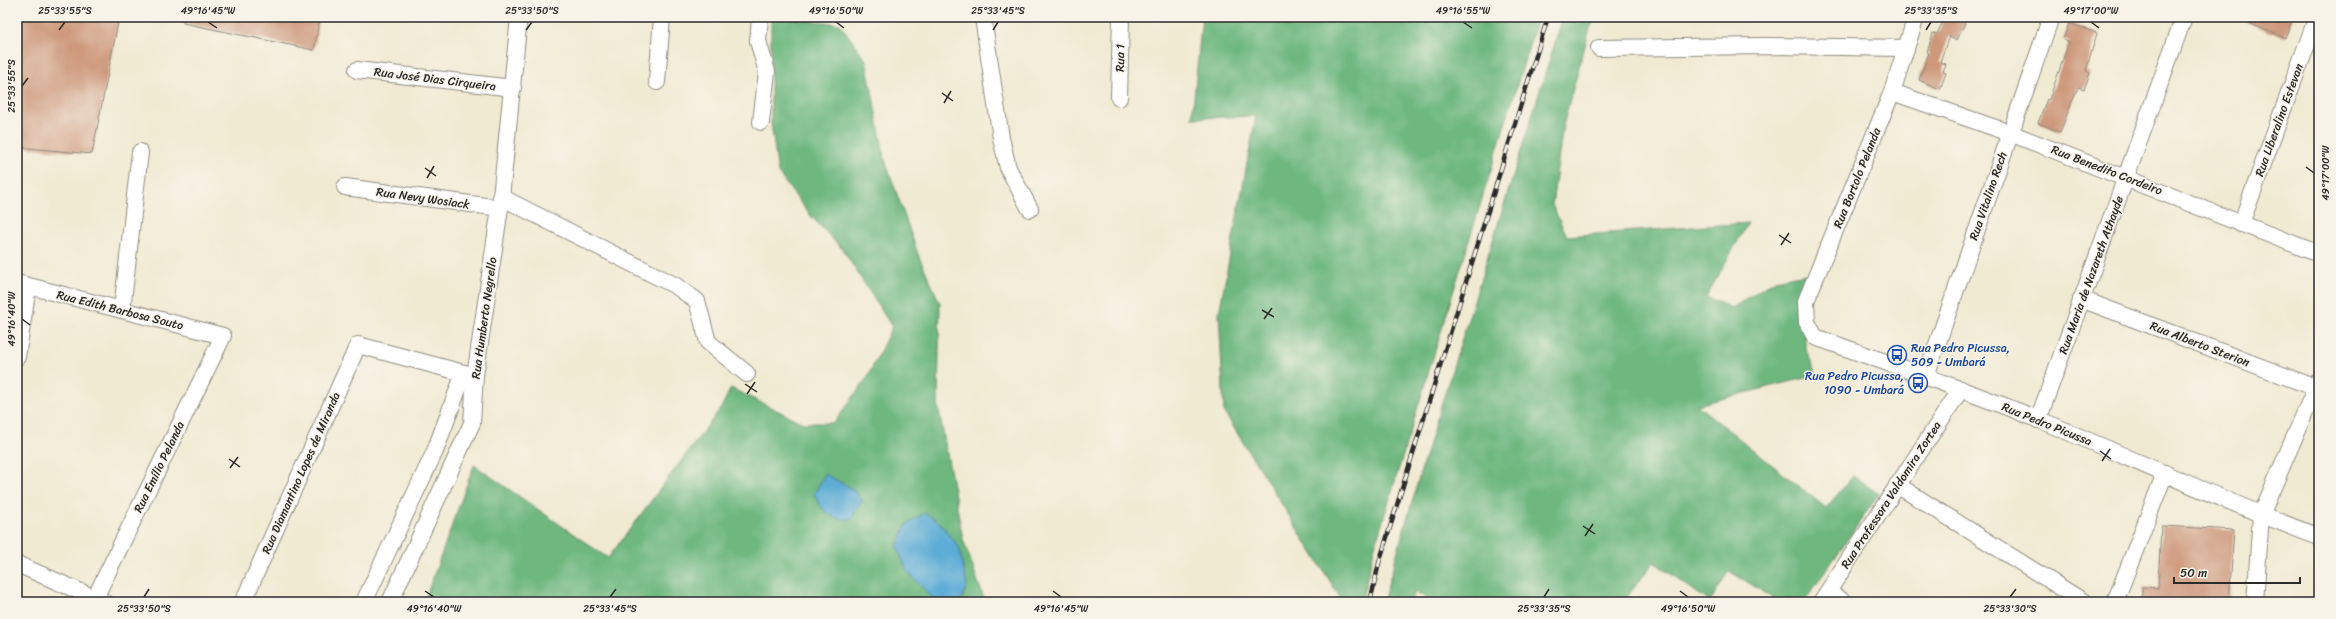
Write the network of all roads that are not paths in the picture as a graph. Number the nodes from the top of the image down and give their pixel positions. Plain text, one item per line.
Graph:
1 (518, 17) edge
2 (662, 17) edge
3 (760, 17) edge
4 (983, 17) edge
5 (1121, 17) edge
6 (1916, 17) edge
7 (2051, 17) edge
8 (2184, 17) edge
9 (2317, 17) edge
10 (1599, 48) dead end
11 (1906, 48) junction
12 (357, 70) dead end
13 (657, 82) dead end
14 (513, 88) junction
15 (1892, 92) junction
16 (1119, 98) dead end
17 (761, 122) dead end
18 (2010, 133) junction
19 (140, 152) dead end
20 (2128, 178) junction
21 (345, 187) dead end
22 (501, 203) junction
23 (1030, 209) dead end
24 (2241, 224) junction
25 (2319, 254) edge
26 (23, 285) edge
27 (2081, 299) junction
28 (122, 310) junction
29 (223, 336) joint
30 (1816, 337) joint
31 (17, 357) edge
32 (470, 374) junction
33 (747, 374) dead end
34 (1926, 376) junction
35 (2318, 386) edge
36 (1961, 389) junction
37 (2038, 420) junction
38 (2165, 473) junction
39 (1897, 485) junction
40 (2261, 515) junction
41 (2319, 537) edge
42 (17, 564) edge
43 (1825, 597) edge
44 (100, 600) edge
45 (244, 602) edge
46 (364, 602) edge
47 (390, 602) edge
48 (1844, 602) edge
49 (2084, 602) edge
50 (2115, 602) edge
51 (2255, 602) edge

1 - 14 street, Rua Humberto Negrello
2 - 13 street
3 - 17 street
4 - 23 street
5 - 16 street, Rua 1
6 - 11 street, Rua Bortolo Pelanda
7 - 18 street, Rua Vitalino Rech
8 - 20 street, Rua Maria de Nazareth Athayde
9 - 24 street, Rua Liberalino Estevan
10 - 11 street
11 - 15 street, Rua Bortolo Pelanda
12 - 14 street, Rua José Dias Cirqueira
14 - 22 street, Rua Humberto Negrello
15 - 18 street, Rua Benedito Cordeiro
15 - 30 street, Rua Bortolo Pelanda
18 - 20 street, Rua Benedito Cordeiro
18 - 34 street, Rua Vitalino Rech
19 - 28 street
20 - 24 street, Rua Benedito Cordeiro
20 - 27 street, Rua Maria de Nazareth Athayde
21 - 22 street, Rua Nevy Wosiack
22 - 32 street, Rua Humberto Negrello
22 - 33 street, Rua Nevy Wosiack
24 - 25 street, Rua Benedito Cordeiro
26 - 28 street, Rua Edith Barbosa Souto
26 - 31 street
27 - 35 street, Rua Alberto Sterion
27 - 37 street, Rua Maria de Nazareth Athayde
28 - 29 street, Rua Edith Barbosa Souto
29 - 44 street, Rua Emílio Pelanda
30 - 34 street, Rua Pedro Picussa
32 - 45 street, Rua Diamantino Lopes de Miranda
32 - 46 street, Rua Humberto Negrello
32 - 47 street, Rua Humberto Negrello
34 - 36 street, Rua Pedro Picussa
35 - 40 street
36 - 37 street, Rua Pedro Picussa
36 - 39 street, Rua Professora Valdomira Zortea
37 - 38 street, Rua Pedro Picussa
38 - 40 street, Rua Pedro Picussa
38 - 50 street
39 - 43 street, Rua Professora Valdomira Zortea
39 - 49 street
40 - 41 street, Rua Pedro Picussa
40 - 51 street
42 - 44 street
43 - 48 street

